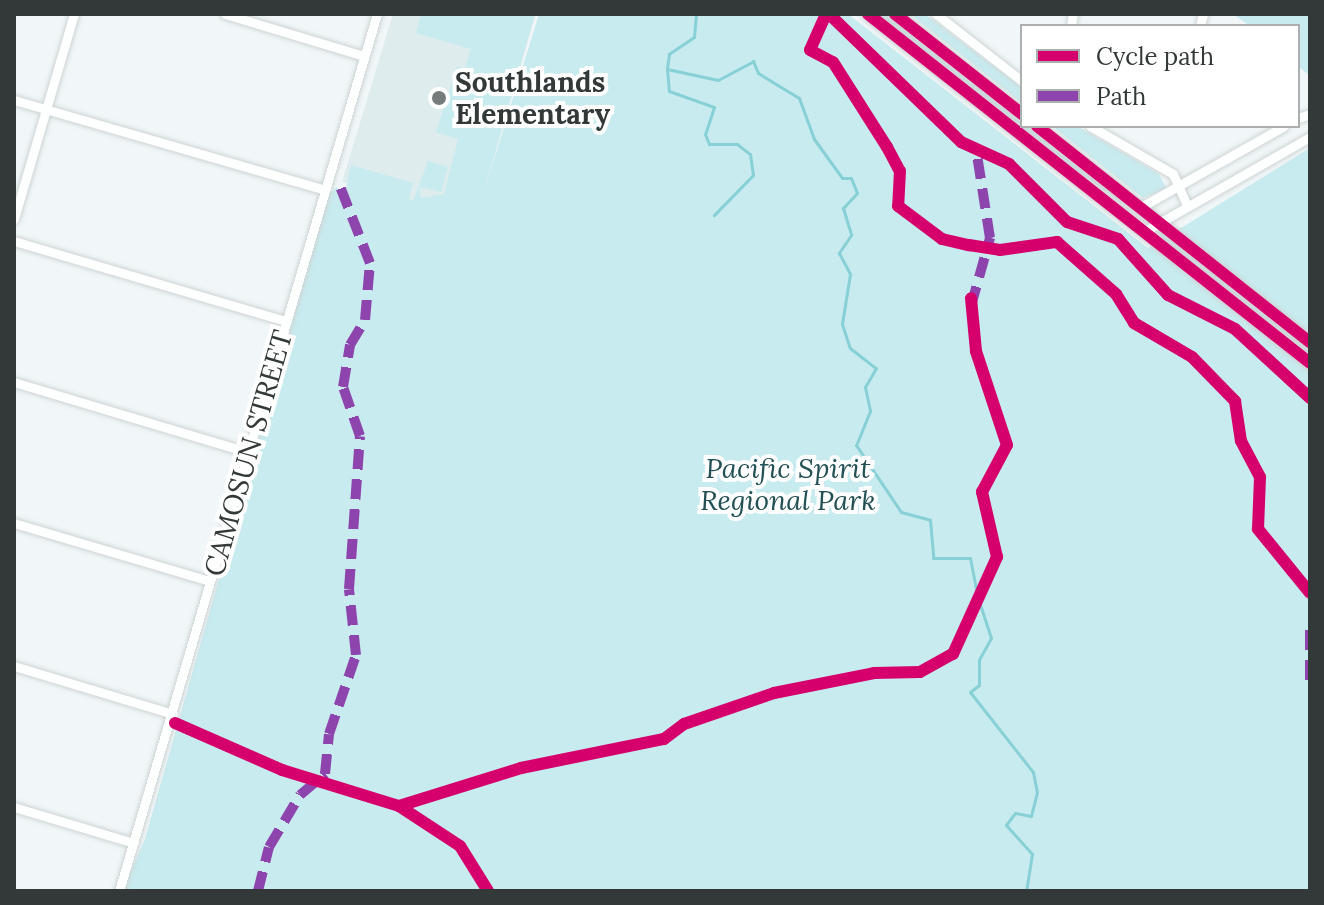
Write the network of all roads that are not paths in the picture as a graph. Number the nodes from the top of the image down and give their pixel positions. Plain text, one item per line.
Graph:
1 (74, 14) edge
2 (225, 14) edge
3 (377, 14) edge
4 (868, 14) edge
5 (895, 14) edge
6 (936, 14) edge
7 (364, 56) junction
8 (1020, 79) edge
9 (14, 100) edge
10 (46, 109) junction
11 (1020, 112) edge
12 (1040, 128) edge
13 (1093, 128) edge
14 (1280, 128) edge
15 (1310, 137) edge
16 (1176, 187) junction
17 (325, 190) junction
18 (1187, 206) junction
19 (1141, 207) junction
20 (14, 219) edge
21 (1159, 222) junction
22 (1145, 231) junction
23 (14, 241) edge
24 (286, 321) junction
25 (1310, 342) edge
26 (1310, 363) edge
27 (14, 382) edge
28 (247, 452) junction
29 (14, 523) edge
30 (210, 581) junction
31 (14, 666) edge
32 (173, 714) junction
33 (14, 807) edge
34 (134, 843) junction
35 (119, 891) edge

1 - 10 street
2 - 7 street
3 - 7 street, CAMOSUN STREET
4 - 22 main road
5 - 11 main road
6 - 8 street
7 - 17 street, CAMOSUN STREET
9 - 10 street
10 - 17 street
10 - 20 street
12 - 19 main road
13 - 16 street
14 - 16 street
15 - 18 street
16 - 18 street
16 - 19 street
17 - 24 street, CAMOSUN STREET
18 - 21 street
19 - 21 main road
21 - 22 street
21 - 25 main road
22 - 26 main road
23 - 24 street
24 - 28 street, CAMOSUN STREET
27 - 28 street
28 - 30 street, CAMOSUN STREET
29 - 30 street
30 - 32 street, CAMOSUN STREET
31 - 32 street
32 - 34 street, CAMOSUN STREET
33 - 34 street
34 - 35 street, CAMOSUN STREET

